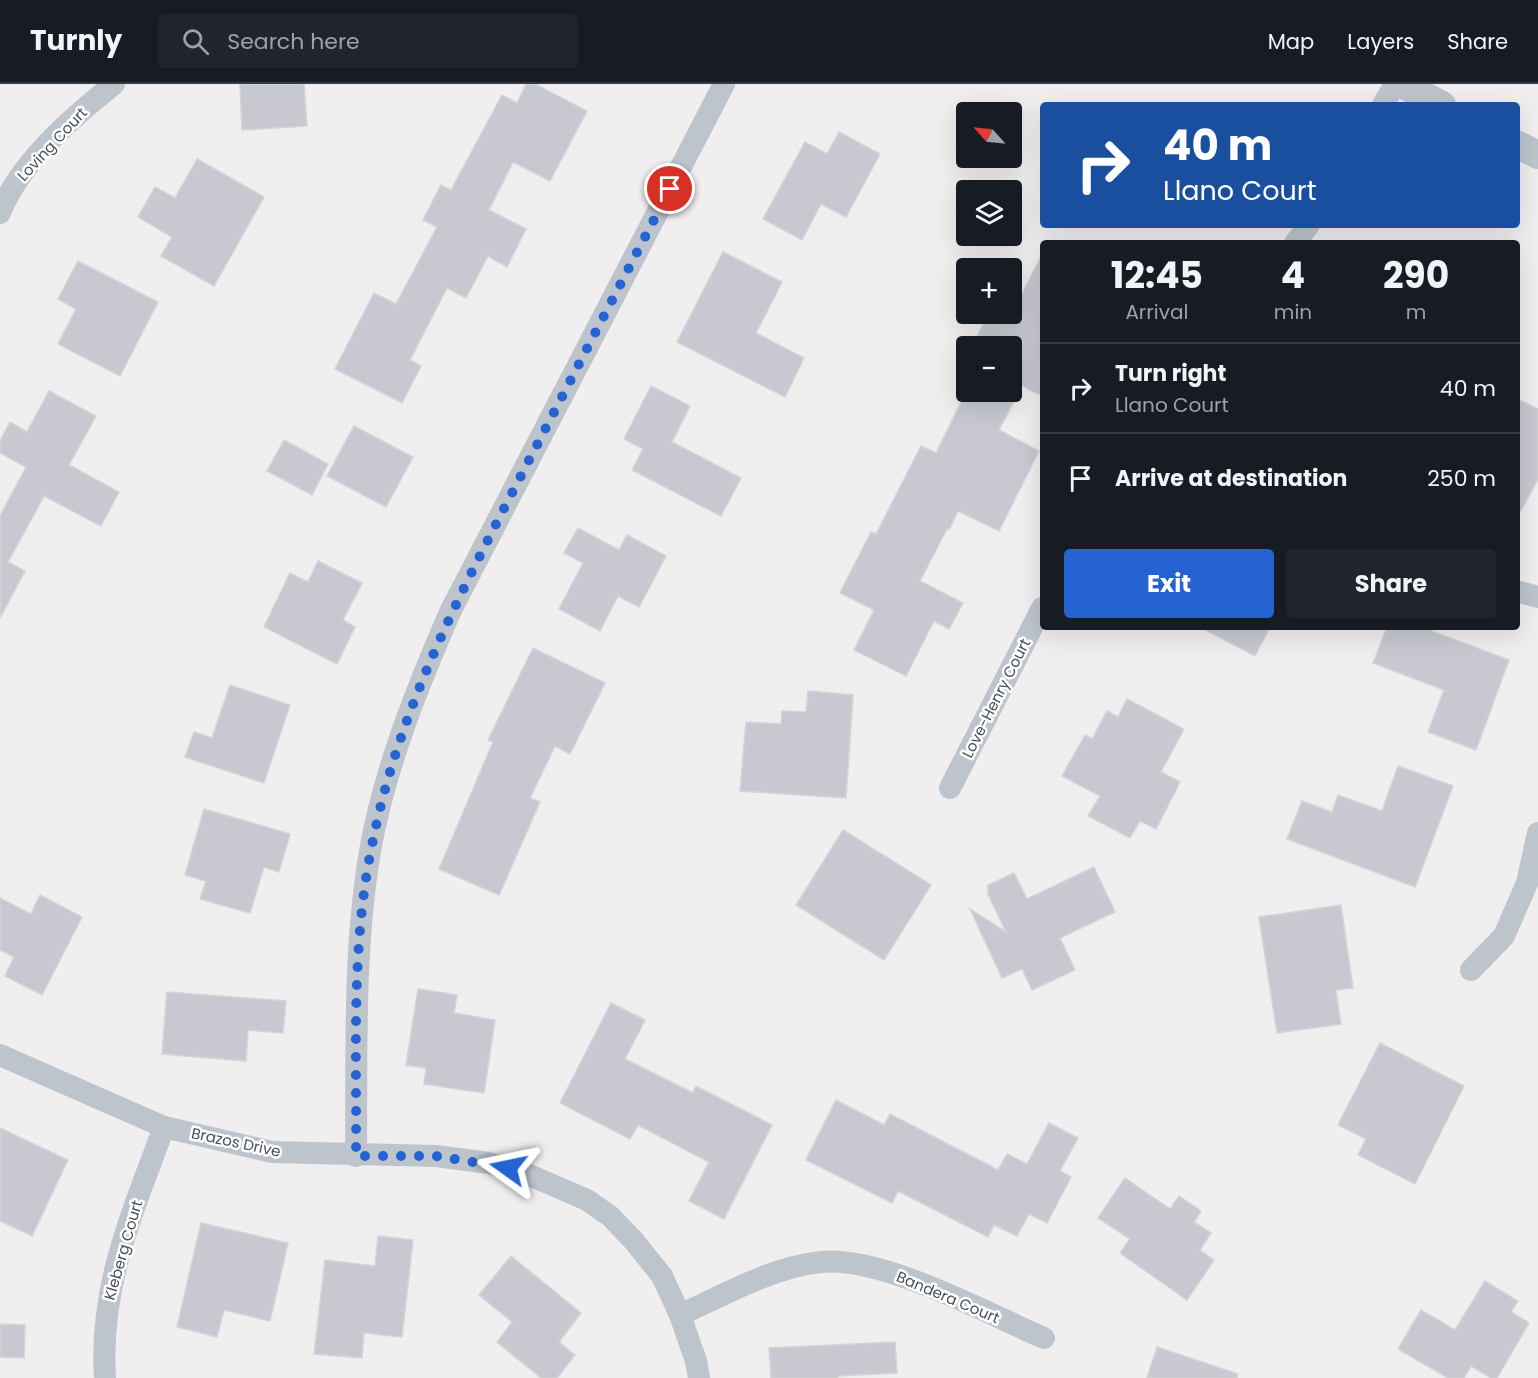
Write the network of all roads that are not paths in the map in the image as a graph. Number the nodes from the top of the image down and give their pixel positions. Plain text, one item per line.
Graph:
1 (114, 84) edge
2 (724, 84) edge
3 (1395, 84) edge
4 (1402, 84) edge
5 (1385, 102) edge
6 (1436, 102) edge
7 (1520, 146) edge
8 (1538, 155) edge
9 (0, 213) edge
10 (1307, 228) edge
11 (1297, 240) edge
12 (1520, 592) edge
13 (1538, 597) edge
14 (1040, 612) edge
15 (950, 788) dead end
16 (1538, 833) edge
17 (1471, 970) dead end
18 (0, 1055) edge
19 (164, 1127) junction
20 (356, 1156) junction
21 (680, 1315) junction
22 (1044, 1338) dead end
23 (105, 1378) edge
24 (699, 1378) edge

1 - 9 street, Loving Court
2 - 20 street
3 - 5 street
4 - 6 street
7 - 8 street
10 - 11 street
12 - 13 street
14 - 15 street, Love-Henry Court
16 - 17 street
18 - 19 street, Brazos Drive
19 - 20 street, Brazos Drive
19 - 23 street, Kleberg Court
20 - 21 street, Brazos Drive
21 - 22 street, Bandera Court
21 - 24 street, Brazos Drive

